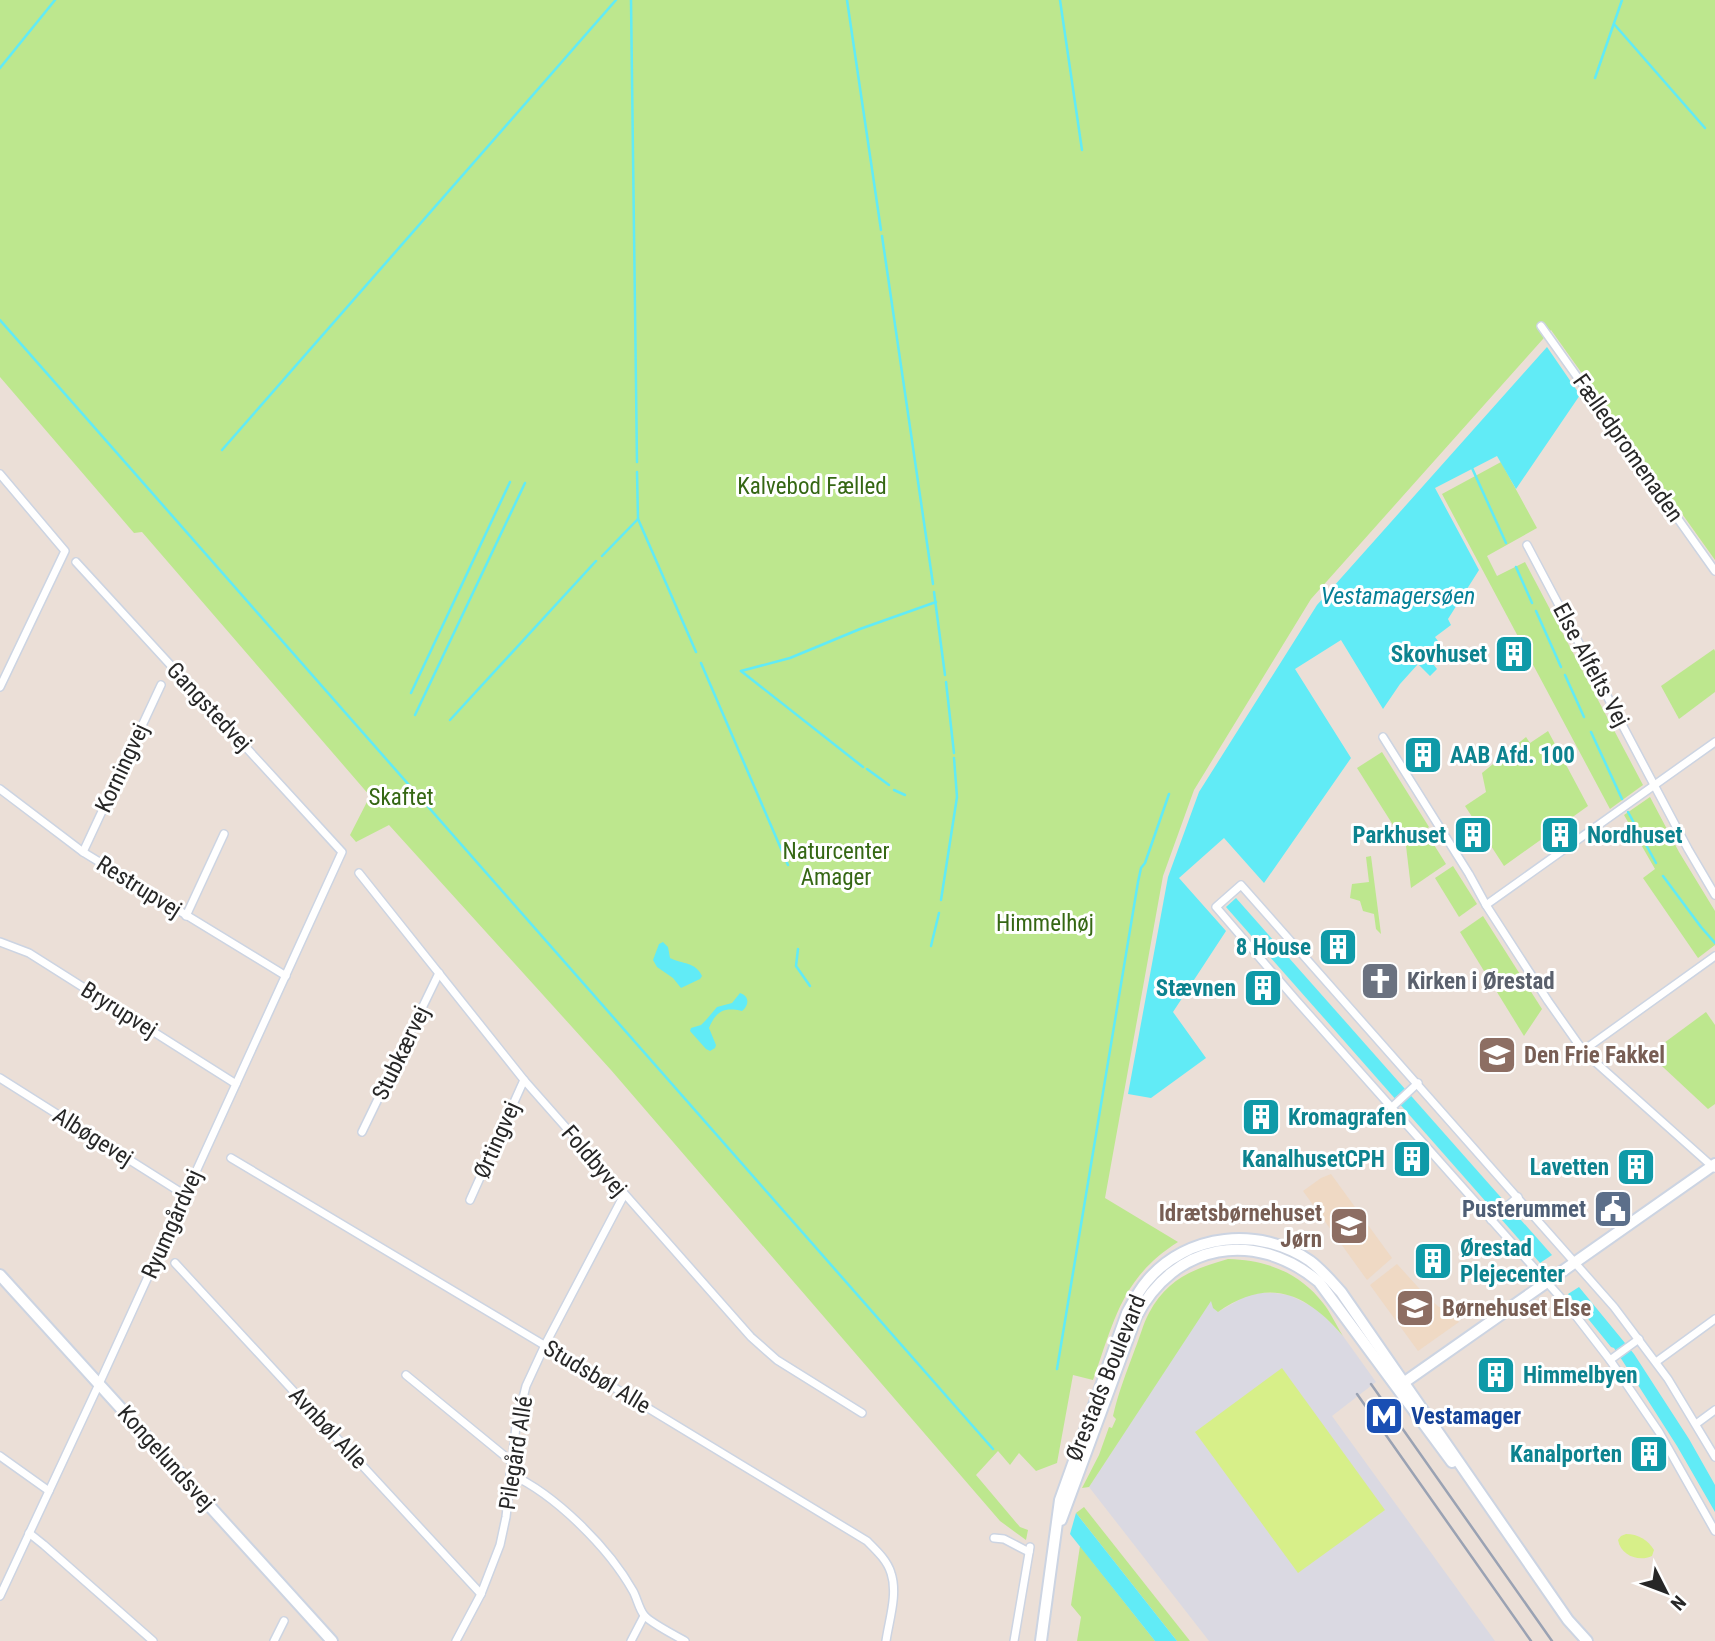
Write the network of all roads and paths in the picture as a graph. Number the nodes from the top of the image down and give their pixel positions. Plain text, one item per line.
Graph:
1 (1541, 326) dead end
2 (0, 474) edge
3 (1527, 545) dead end
4 (76, 562) dead end
5 (1715, 571) edge
6 (161, 685) dead end
7 (0, 687) edge
8 (1383, 737) dead end
9 (1715, 742) edge
10 (1654, 786) junction
11 (0, 789) edge
12 (223, 834) dead end
13 (83, 852) junction
14 (342, 852) joint
15 (359, 873) dead end
16 (1715, 895) edge
17 (1486, 905) junction
18 (186, 916) junction
19 (0, 942) edge
20 (1715, 956) edge
21 (439, 974) junction
22 (286, 976) junction
23 (1584, 1051) junction
24 (0, 1078) edge
25 (524, 1080) junction
26 (1418, 1083) junction
27 (236, 1084) junction
28 (1393, 1106) junction
29 (362, 1132) dead end
30 (231, 1158) dead end
31 (1714, 1167) edge
32 (185, 1195) junction
33 (624, 1195) junction
34 (1518, 1197) junction
35 (470, 1200) dead end
36 (1491, 1220) junction
37 (176, 1263) dead end
38 (1576, 1263) junction
39 (0, 1275) edge
40 (1548, 1283) junction
41 (1715, 1319) edge
42 (1639, 1339) junction
43 (545, 1345) junction
44 (1613, 1358) junction
45 (1656, 1362) junction
46 (406, 1375) dead end
47 (99, 1384) junction
48 (1400, 1385) junction
49 (1715, 1410) edge
50 (862, 1413) dead end
51 (1696, 1424) junction
52 (0, 1455) edge
53 (1715, 1457) edge
54 (512, 1462) junction
55 (510, 1474) junction
56 (49, 1491) junction
57 (1715, 1531) edge
58 (29, 1534) junction
59 (994, 1538) dead end
60 (481, 1594) junction
61 (0, 1596) edge
62 (644, 1616) junction
63 (1568, 1620) junction
64 (284, 1621) dead end
65 (153, 1641) edge
66 (274, 1641) edge
67 (332, 1641) edge
68 (456, 1641) edge
69 (631, 1641) edge
70 (685, 1641) edge
71 (886, 1641) edge
72 (1014, 1641) edge
73 (1041, 1641) edge
74 (1579, 1641) edge
75 (1587, 1641) edge

1 - 5 street, Fælledpromenaden
2 - 7 street
3 - 10 street, Else Alfelts Vej
4 - 14 street, Gangstedvej
6 - 13 street, Korningvej
8 - 17 street
9 - 10 street
10 - 16 street, Else Alfelts Vej
10 - 17 street
11 - 13 street, Restrupvej
12 - 18 street
13 - 18 street, Restrupvej
14 - 22 street, Ryumgårdvej
15 - 21 street, Foldbyvej
17 - 23 street
18 - 22 street, Restrupvej
19 - 27 street, Bryrupvej
20 - 23 street
21 - 25 street, Foldbyvej
21 - 29 street, Stubkærvej
22 - 27 street, Ryumgårdvej
23 - 31 street
24 - 32 street, Albøgevej
25 - 33 street, Foldbyvej
25 - 35 street, Ørtingvej
26 - 28 street
26 - 28 street
26 - 34 street
27 - 32 street, Ryumgårdvej
28 - 36 street
30 - 43 street, Studsbøl Alle
31 - 38 street
32 - 47 street, Ryumgårdvej
33 - 43 street, Pilegård Allé
33 - 50 street, Foldbyvej
34 - 36 street
34 - 38 street
36 - 40 street
37 - 60 street, Avnbøl Alle
38 - 40 street
38 - 42 street
39 - 47 street, Kongelundsvej
40 - 44 street
40 - 48 street
41 - 45 street
42 - 44 street
42 - 45 street
43 - 54 street, Pilegård Allé
43 - 71 street, Studsbøl Alle
44 - 57 street
45 - 51 street
46 - 54 street
47 - 56 street, Ryumgårdvej
47 - 67 street, Kongelundsvej
48 - 63 street, Ørestads Boulevard
48 - 73 street, Ørestads Boulevard
49 - 51 street
51 - 53 street
52 - 56 street
54 - 55 street, Pilegård Allé
55 - 60 street, Pilegård Allé
55 - 62 street
56 - 58 street, Ryumgårdvej
58 - 61 street, Ryumgårdvej
58 - 65 street
59 - 72 street
60 - 68 street, Pilegård Allé
62 - 69 street
62 - 70 street
63 - 74 street, Ørestads Boulevard
63 - 75 street, Ørestads Boulevard
64 - 66 street

